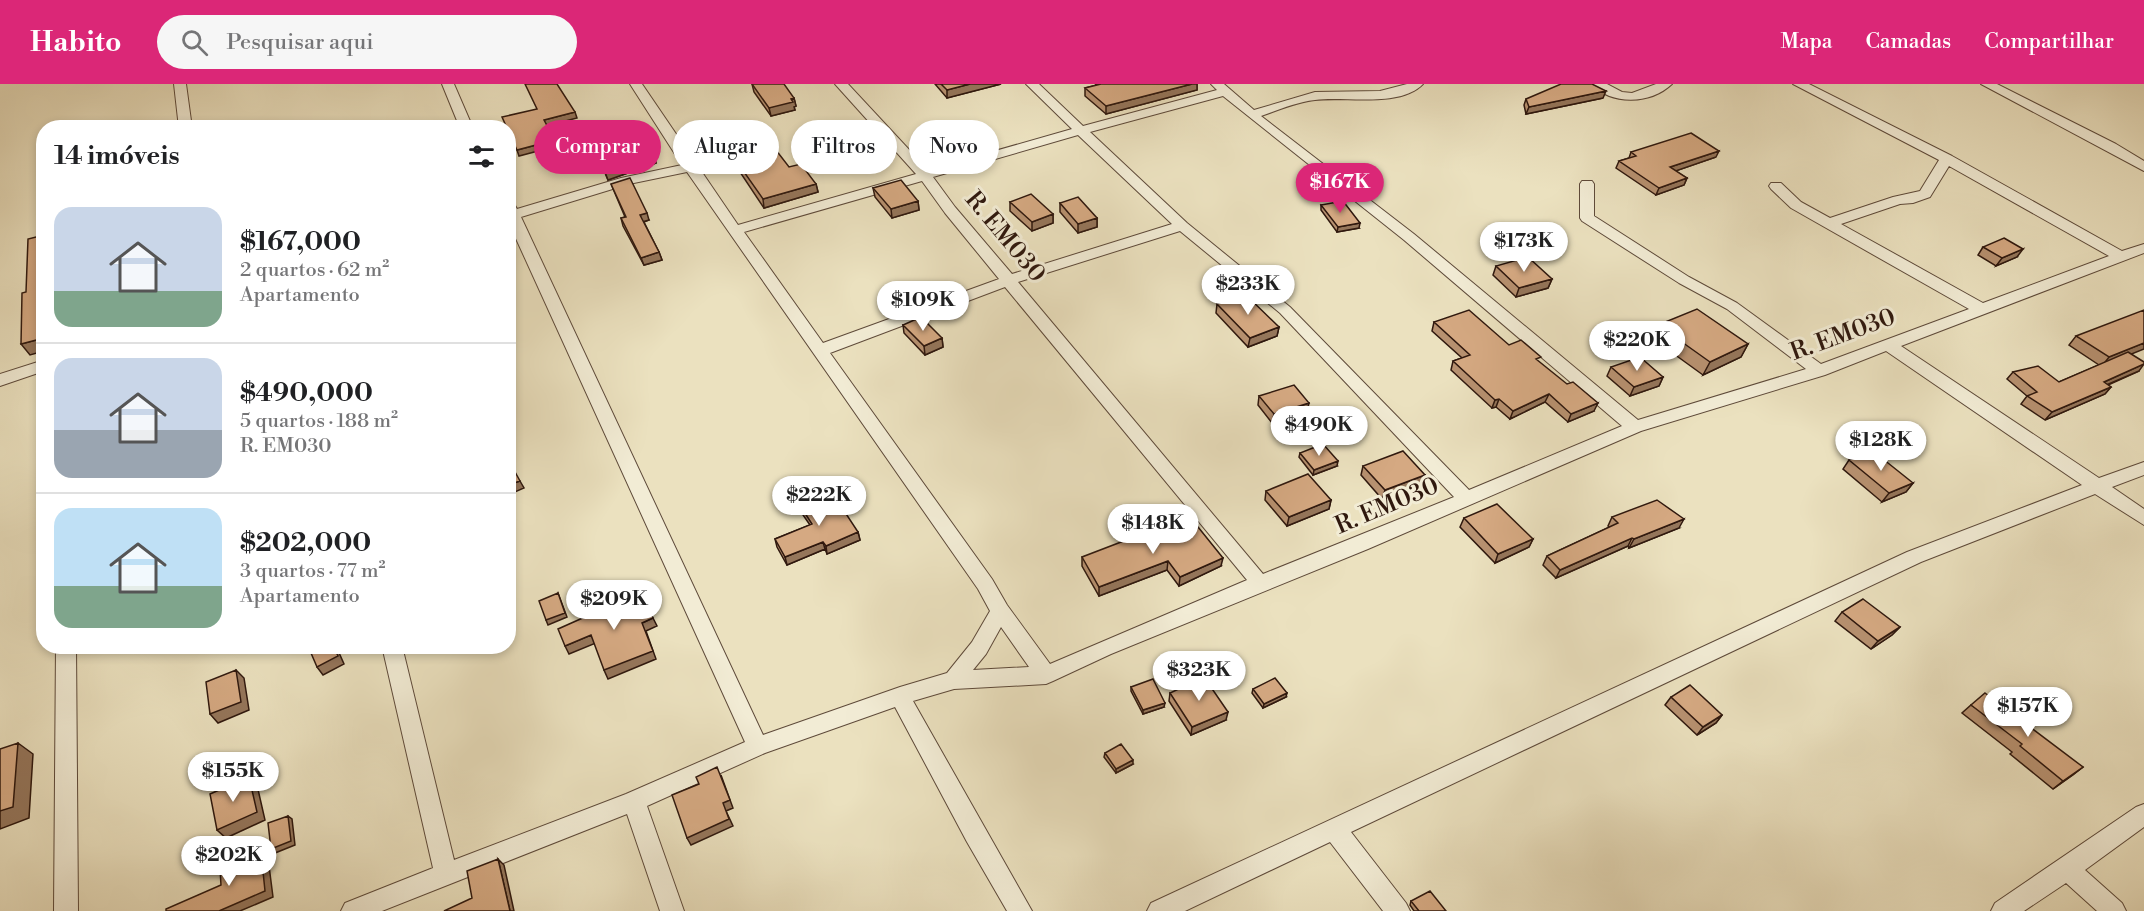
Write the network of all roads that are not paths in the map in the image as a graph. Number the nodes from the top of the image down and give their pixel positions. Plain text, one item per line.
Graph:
1 (180, 84) edge
2 (448, 84) edge
3 (636, 84) edge
4 (841, 84) edge
5 (1032, 84) edge
6 (1417, 84) edge
7 (1598, 84) edge
8 (1666, 84) edge
9 (1798, 84) edge
10 (1991, 85) edge
11 (1221, 88) edge
12 (1252, 115) junction
13 (185, 120) edge
14 (464, 120) edge
15 (1082, 130) junction
16 (673, 141) edge
17 (1947, 159) junction
18 (2144, 167) edge
19 (673, 171) edge
20 (695, 174) edge
21 (924, 175) junction
22 (1587, 184) dead end
23 (1776, 186) dead end
24 (516, 210) edge
25 (1828, 224) junction
26 (516, 225) edge
27 (1182, 226) junction
28 (736, 230) junction
29 (2144, 248) edge
30 (2120, 256) junction
31 (1009, 280) junction
32 (1983, 310) junction
33 (1888, 345) junction
34 (821, 350) junction
35 (36, 368) edge
36 (1819, 371) junction
37 (0, 380) edge
38 (1635, 428) junction
39 (2144, 468) edge
40 (2099, 487) junction
41 (1467, 499) junction
42 (2144, 518) edge
43 (1260, 583) junction
44 (1000, 611) junction
45 (66, 654) edge
46 (394, 654) edge
47 (1047, 675) junction
48 (954, 680) junction
49 (900, 696) junction
50 (758, 746) junction
51 (634, 801) junction
52 (2144, 814) edge
53 (1335, 830) junction
54 (2067, 869) junction
55 (446, 873) junction
56 (66, 911) edge
57 (352, 911) edge
58 (672, 911) edge
59 (1020, 911) edge
60 (1159, 911) edge
61 (1398, 911) edge
62 (2003, 911) edge
63 (2114, 911) edge

1 - 13 street
2 - 14 street
3 - 16 street
4 - 21 street, R. EM030
5 - 15 street
6 - 12 street
7 - 8 street
9 - 17 street
10 - 18 street
11 - 12 street
11 - 15 street
12 - 38 street
15 - 21 street
15 - 27 street
17 - 25 street
17 - 30 street
19 - 24 street
20 - 28 street
21 - 28 street
21 - 31 street, R. EM030
22 - 36 street
23 - 25 street
25 - 32 street
26 - 50 street
27 - 31 street
27 - 41 street
28 - 34 street
29 - 30 street, R. EM030
30 - 32 street, R. EM030
31 - 34 street
31 - 43 street, R. EM030
32 - 33 street, R. EM030
33 - 36 street, R. EM030
33 - 40 street
34 - 44 street
35 - 37 street
36 - 38 street, R. EM030
38 - 41 street, R. EM030
39 - 40 street
40 - 42 street
40 - 53 street
41 - 43 street, R. EM030
43 - 47 street
44 - 47 street
44 - 48 street
45 - 56 street
46 - 55 street
47 - 48 street
48 - 49 street
49 - 50 street
49 - 59 street
50 - 51 street
51 - 55 street
51 - 58 street
52 - 54 street
53 - 60 street
53 - 61 street
54 - 62 street
54 - 63 street
55 - 57 street

